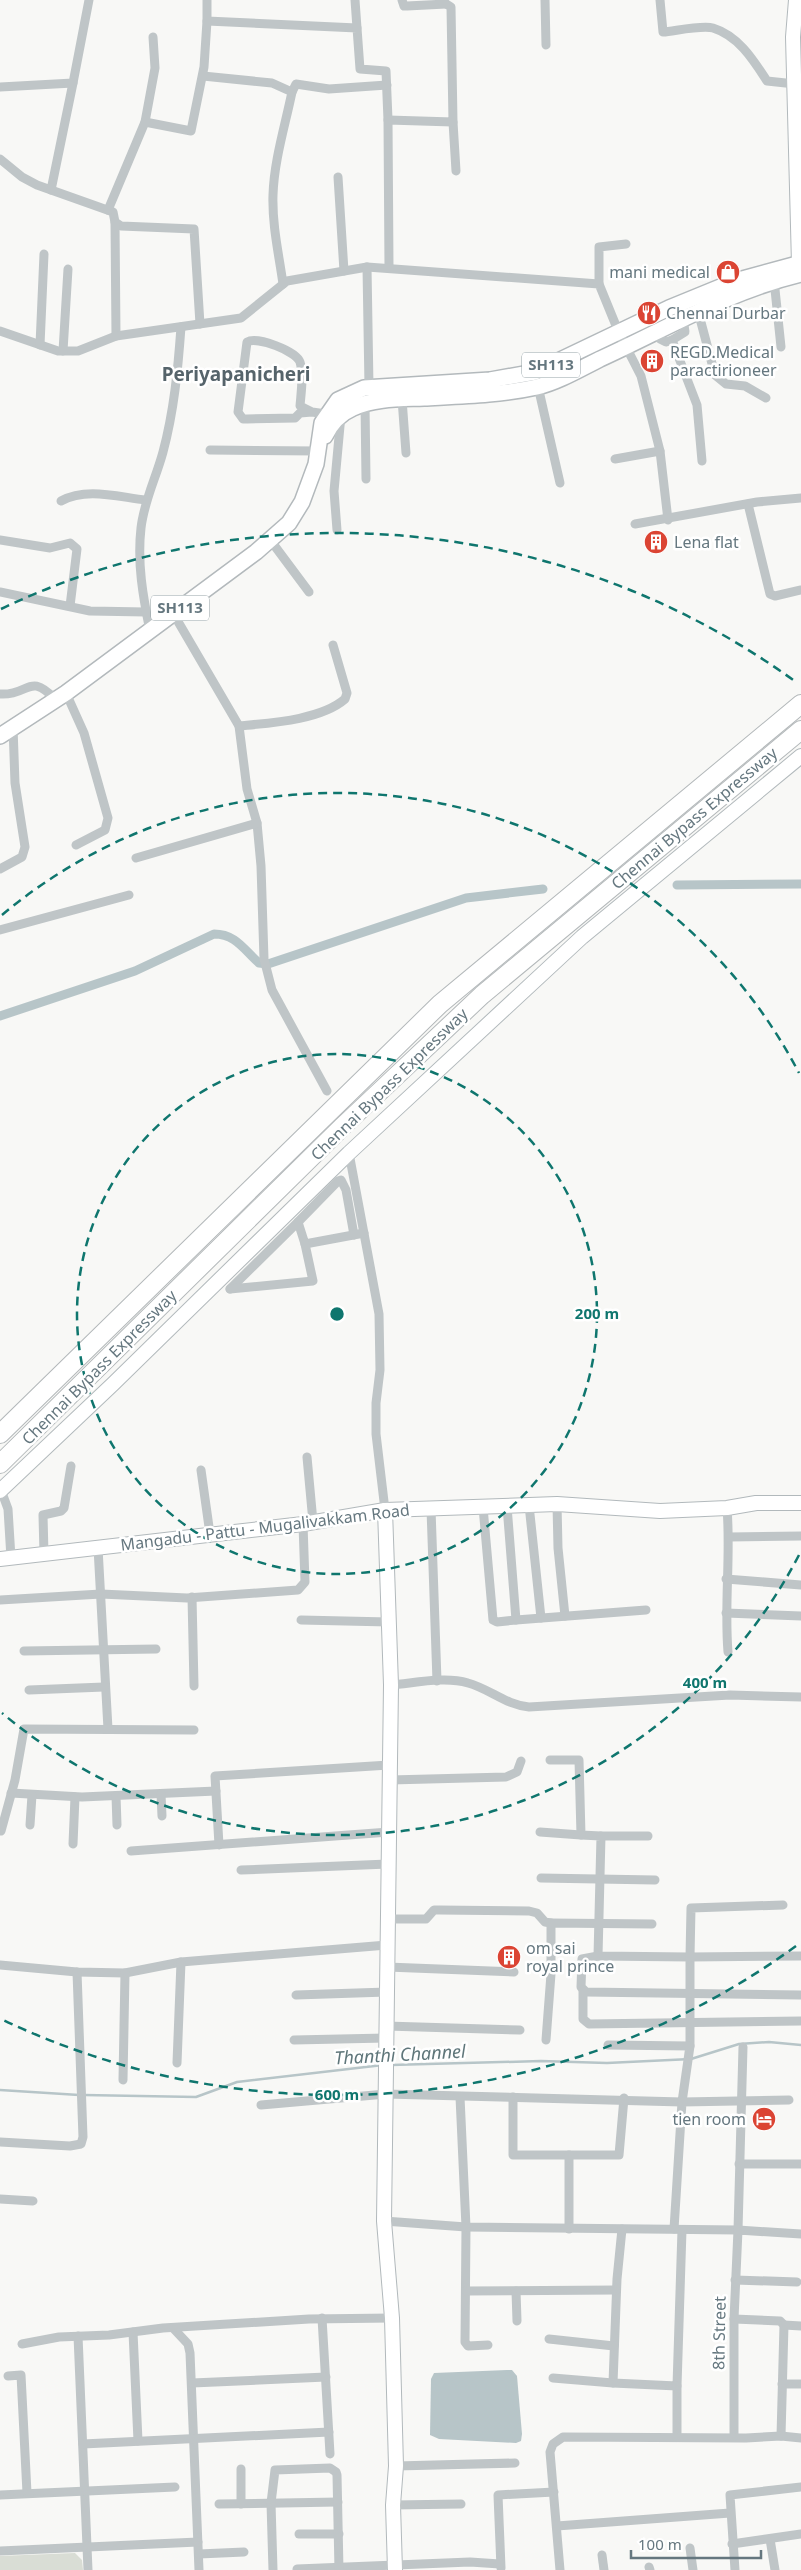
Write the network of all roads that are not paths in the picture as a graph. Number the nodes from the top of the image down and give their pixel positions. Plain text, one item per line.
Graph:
1 (89, 0) edge
2 (207, 0) edge
3 (355, 0) edge
4 (402, 0) edge
5 (545, 0) edge
6 (660, 0) edge
7 (796, 0) edge
8 (444, 2) edge
9 (207, 21) junction
10 (357, 28) junction
11 (153, 37) dead end
12 (546, 45) dead end
13 (203, 76) junction
14 (73, 83) junction
15 (795, 84) junction
16 (387, 85) junction
17 (0, 86) edge
18 (292, 92) junction
19 (388, 120) junction
20 (145, 122) junction
21 (453, 122) junction
22 (0, 158) edge
23 (456, 171) dead end
24 (338, 177) dead end
25 (51, 190) junction
26 (108, 210) junction
27 (115, 222) junction
28 (626, 244) dead end
29 (44, 254) dead end
30 (367, 267) junction
31 (389, 268) junction
32 (800, 268) edge
33 (68, 269) dead end
34 (344, 271) junction
35 (774, 280) junction
36 (283, 284) junction
37 (598, 284) junction
38 (698, 310) junction
39 (683, 318) junction
40 (200, 324) junction
41 (181, 327) junction
42 (0, 331) edge
43 (656, 332) junction
44 (619, 334) junction
45 (116, 336) junction
46 (672, 340) junction
47 (40, 345) junction
48 (627, 347) junction
49 (781, 347) dead end
50 (63, 351) junction
51 (242, 375) junction
52 (270, 378) dead end
53 (537, 380) junction
54 (369, 387) junction
55 (766, 398) dead end
56 (402, 399) junction
57 (364, 404) junction
58 (307, 411) junction
59 (342, 414) junction
60 (319, 449) junction
61 (210, 450) dead end
62 (660, 451) junction
63 (406, 453) dead end
64 (615, 459) dead end
65 (702, 461) dead end
66 (366, 479) dead end
67 (560, 483) dead end
68 (801, 498) edge
69 (146, 500) junction
70 (61, 501) dead end
71 (748, 504) junction
72 (668, 520) junction
73 (635, 524) dead end
74 (337, 530) dead end
75 (0, 540) edge
76 (271, 541) junction
77 (801, 590) edge
78 (0, 592) edge
79 (309, 592) dead end
80 (70, 606) junction
81 (146, 612) junction
82 (173, 613) junction
83 (150, 631) junction
84 (333, 645) dead end
85 (0, 694) edge
86 (61, 696) junction
87 (801, 704) edge
88 (240, 726) junction
89 (13, 728) junction
90 (801, 730) edge
91 (0, 736) edge
92 (801, 756) edge
93 (257, 823) junction
94 (76, 845) dead end
95 (136, 858) dead end
96 (0, 869) edge
97 (129, 895) dead end
98 (0, 930) edge
99 (327, 1091) dead end
100 (349, 1153) junction
101 (298, 1222) junction
102 (364, 1233) junction
103 (354, 1235) junction
104 (304, 1244) junction
105 (0, 1434) edge
106 (307, 1457) dead end
107 (0, 1464) edge
108 (71, 1466) dead end
109 (201, 1470) dead end
110 (0, 1490) edge
111 (801, 1503) edge
112 (557, 1504) junction
113 (529, 1505) junction
114 (507, 1506) junction
115 (483, 1507) junction
116 (727, 1508) junction
117 (431, 1509) junction
118 (385, 1510) junction
119 (308, 1523) junction
120 (210, 1534) junction
121 (801, 1536) edge
122 (729, 1537) junction
123 (98, 1548) junction
124 (44, 1554) junction
125 (5, 1558) edge
126 (726, 1579) junction
127 (801, 1585) edge
128 (101, 1594) junction
129 (192, 1597) junction
130 (0, 1600) edge
131 (646, 1610) dead end
132 (726, 1613) junction
133 (565, 1616) junction
134 (801, 1616) edge
135 (541, 1618) junction
136 (301, 1620) dead end
137 (516, 1620) junction
138 (388, 1622) junction
139 (156, 1649) dead end
140 (102, 1650) junction
141 (24, 1651) dead end
142 (728, 1652) dead end
143 (437, 1681) junction
144 (391, 1684) junction
145 (194, 1686) dead end
146 (104, 1687) junction
147 (29, 1690) dead end
148 (801, 1697) edge
149 (108, 1730) junction
150 (194, 1730) dead end
151 (550, 1760) dead end
152 (521, 1761) dead end
153 (389, 1765) junction
154 (390, 1780) junction
155 (216, 1791) junction
156 (11, 1793) junction
157 (161, 1794) junction
158 (32, 1795) junction
159 (116, 1796) junction
160 (75, 1797) junction
161 (162, 1816) dead end
162 (30, 1825) dead end
163 (117, 1825) dead end
164 (1, 1831) dead end
165 (389, 1832) junction
166 (540, 1832) dead end
167 (581, 1835) junction
168 (601, 1836) junction
169 (648, 1836) dead end
170 (73, 1844) dead end
171 (219, 1845) junction
172 (131, 1851) dead end
173 (388, 1864) junction
174 (241, 1870) dead end
175 (541, 1878) dead end
176 (600, 1879) junction
177 (655, 1880) dead end
178 (783, 1904) dead end
179 (388, 1919) junction
180 (551, 1923) junction
181 (600, 1924) junction
182 (652, 1924) dead end
183 (388, 1945) junction
184 (598, 1956) junction
185 (801, 1956) edge
186 (690, 1957) junction
187 (181, 1962) junction
188 (0, 1965) edge
189 (387, 1967) junction
190 (77, 1972) junction
191 (514, 1972) dead end
192 (125, 1973) junction
193 (583, 1990) junction
194 (387, 1992) junction
195 (690, 1993) junction
196 (296, 1995) dead end
197 (801, 1995) edge
198 (690, 2021) junction
199 (801, 2021) edge
200 (520, 2030) dead end
201 (386, 2032) junction
202 (294, 2040) dead end
203 (546, 2040) dead end
204 (608, 2045) dead end
205 (690, 2046) junction
206 (743, 2048) dead end
207 (177, 2063) dead end
208 (123, 2080) dead end
209 (386, 2094) junction
210 (460, 2097) junction
211 (513, 2097) junction
212 (624, 2098) junction
213 (790, 2100) dead end
214 (742, 2101) junction
215 (682, 2102) junction
216 (261, 2105) dead end
217 (0, 2142) edge
218 (569, 2155) junction
219 (739, 2164) junction
220 (801, 2164) edge
221 (0, 2199) edge
222 (34, 2201) dead end
223 (384, 2221) junction
224 (466, 2227) junction
225 (569, 2229) junction
226 (622, 2229) junction
227 (678, 2230) junction
228 (738, 2230) junction
229 (801, 2234) edge
230 (735, 2280) junction
231 (797, 2282) dead end
232 (616, 2290) junction
233 (466, 2291) junction
234 (516, 2291) junction
235 (322, 2318) junction
236 (392, 2318) junction
237 (734, 2319) junction
238 (517, 2321) dead end
239 (784, 2325) junction
240 (801, 2326) edge
241 (173, 2328) junction
242 (133, 2332) junction
243 (78, 2336) junction
244 (549, 2339) dead end
245 (22, 2344) dead end
246 (488, 2345) dead end
247 (614, 2346) junction
248 (8, 2376) dead end
249 (326, 2377) junction
250 (553, 2378) dead end
251 (192, 2383) junction
252 (613, 2383) junction
253 (782, 2384) junction
254 (801, 2384) edge
255 (677, 2386) junction
256 (329, 2432) junction
257 (781, 2436) junction
258 (677, 2437) junction
259 (734, 2437) junction
260 (801, 2438) edge
261 (194, 2439) junction
262 (138, 2441) junction
263 (83, 2444) junction
264 (330, 2454) dead end
265 (515, 2463) dead end
266 (396, 2466) junction
267 (241, 2469) dead end
268 (175, 2487) dead end
269 (801, 2487) edge
270 (85, 2491) junction
271 (554, 2492) junction
272 (27, 2494) junction
273 (0, 2495) edge
274 (338, 2502) junction
275 (272, 2503) junction
276 (220, 2504) dead end
277 (242, 2504) junction
278 (461, 2504) dead end
279 (393, 2505) junction
280 (730, 2513) junction
281 (557, 2526) junction
282 (299, 2534) dead end
283 (338, 2534) junction
284 (801, 2534) edge
285 (770, 2539) junction
286 (198, 2542) junction
287 (732, 2544) junction
288 (87, 2547) junction
289 (690, 2548) dead end
290 (0, 2551) edge
291 (244, 2552) dead end
292 (199, 2554) junction
293 (602, 2555) dead end
294 (395, 2567) edge
295 (501, 2567) edge
296 (339, 2568) edge
297 (298, 2569) dead end
298 (88, 2570) edge
299 (199, 2570) edge
300 (273, 2570) edge
301 (560, 2570) edge
302 (604, 2570) edge
303 (693, 2570) edge
304 (735, 2570) edge
305 (775, 2570) edge

1 - 14 street
2 - 9 street
3 - 10 street
4 - 8 street
5 - 12 street
6 - 15 street
7 - 15 street
8 - 21 street
9 - 10 street
9 - 13 street
10 - 16 street
11 - 20 street
13 - 18 street
13 - 20 street
14 - 17 street
14 - 25 street
15 - 32 street
16 - 18 street
16 - 19 street
18 - 36 street
19 - 21 street
19 - 31 street
20 - 26 street
21 - 23 street
22 - 25 street
24 - 34 street
25 - 26 street
26 - 27 street
27 - 40 street
27 - 45 street
28 - 37 street
29 - 47 street
30 - 31 street
30 - 34 street
30 - 54 street
31 - 37 street
32 - 35 main road, SH113
32 - 44 main road, SH113
33 - 50 street
34 - 36 street
35 - 38 main road, SH113
35 - 49 street
36 - 40 street
37 - 44 street
38 - 39 main road, SH113
38 - 55 street
39 - 43 main road, SH113
39 - 46 street
40 - 41 street
41 - 45 street
41 - 69 street
42 - 47 street
43 - 46 street
43 - 48 main road, SH113
44 - 48 street
44 - 53 main road, SH113
45 - 50 street
46 - 65 street
47 - 50 street
48 - 53 main road, SH113
48 - 62 street
51 - 52 street
51 - 58 street
51 - 58 street
53 - 54 main road, SH113
53 - 56 main road, SH113
53 - 67 street
54 - 57 street
54 - 58 main road, SH113
56 - 57 main road, SH113
56 - 63 street
57 - 59 main road, SH113
57 - 66 street
58 - 60 main road, SH113
59 - 60 main road, SH113
59 - 74 street
60 - 61 street
60 - 76 main road, SH113
62 - 64 street
62 - 72 street
68 - 71 street
69 - 70 street
69 - 81 street
71 - 72 street
71 - 77 street
72 - 73 street
75 - 80 street
76 - 79 street
76 - 82 main road, SH113
78 - 80 street
80 - 81 street
81 - 83 street
82 - 83 main road, SH113
82 - 88 street
83 - 86 main road, SH113
84 - 88 street
85 - 86 street
86 - 89 main road, SH113
86 - 94 street
87 - 105 highway, Chennai Bypass Expressway
88 - 93 street
89 - 91 main road, SH113
89 - 96 street
90 - 107 highway, Chennai Bypass Expressway
92 - 100 street
93 - 95 street
93 - 99 street
97 - 98 street
100 - 102 street
100 - 110 street
101 - 103 street
101 - 104 street
101 - 104 street
102 - 103 street
102 - 118 street
103 - 104 street
106 - 119 street
108 - 124 street
109 - 120 street
110 - 125 street
111 - 116 street, Mangadu - Pattu - Mugalivakkam Road
112 - 113 street, Mangadu - Pattu - Mugalivakkam Road
112 - 116 street, Mangadu - Pattu - Mugalivakkam Road
112 - 133 street
113 - 114 street, Mangadu - Pattu - Mugalivakkam Road
113 - 135 street
114 - 115 street, Mangadu - Pattu - Mugalivakkam Road
114 - 137 street
115 - 117 street, Mangadu - Pattu - Mugalivakkam Road
115 - 137 street
116 - 122 street
117 - 118 street, Mangadu - Pattu - Mugalivakkam Road
117 - 143 street
118 - 119 street, Mangadu - Pattu - Mugalivakkam Road
118 - 138 street
119 - 120 street, Mangadu - Pattu - Mugalivakkam Road
119 - 129 street
120 - 123 street, Mangadu - Pattu - Mugalivakkam Road
121 - 122 street
122 - 126 street
123 - 124 street, Mangadu - Pattu - Mugalivakkam Road
123 - 128 street
124 - 125 street, Mangadu - Pattu - Mugalivakkam Road
126 - 127 street
126 - 132 street
128 - 129 street
128 - 130 street
128 - 140 street
129 - 145 street
131 - 133 street
132 - 134 street
132 - 142 street
133 - 135 street
135 - 137 street
136 - 138 street
138 - 144 street
139 - 140 street
140 - 141 street
140 - 146 street
143 - 144 street
143 - 148 street
144 - 153 street
146 - 147 street
146 - 149 street
149 - 150 street
149 - 156 street
151 - 167 street
152 - 154 street
153 - 154 street
153 - 155 street
154 - 165 street
155 - 157 street
155 - 171 street
156 - 158 street
156 - 164 street
157 - 159 street
157 - 161 street
158 - 160 street
158 - 162 street
159 - 160 street
159 - 163 street
160 - 170 street
165 - 171 street
165 - 173 street
166 - 167 street
167 - 168 street
168 - 169 street
168 - 176 street
171 - 172 street
173 - 174 street
173 - 179 street
175 - 176 street
176 - 177 street
176 - 181 street
178 - 186 street
179 - 180 street
179 - 183 street
180 - 181 street
180 - 203 street
181 - 182 street
181 - 184 street
183 - 187 street
183 - 189 street
184 - 186 street
184 - 193 street
185 - 186 street
186 - 195 street
187 - 192 street
187 - 207 street
188 - 190 street
189 - 191 street
189 - 194 street
190 - 192 street
190 - 217 street
192 - 208 street
193 - 195 street
193 - 198 street
194 - 196 street
194 - 201 street
195 - 197 street
195 - 198 street
198 - 199 street
198 - 205 street
200 - 201 street
201 - 202 street
201 - 209 street
204 - 205 street
205 - 215 street
206 - 214 street, 8th Street
209 - 210 street
209 - 216 street
209 - 223 street
210 - 211 street
210 - 224 street
211 - 212 street
211 - 218 street
212 - 215 street
212 - 218 street
213 - 214 street
214 - 215 street
214 - 219 street, 8th Street
215 - 227 street
218 - 225 street
219 - 220 street
219 - 228 street, 8th Street
221 - 222 street
223 - 224 street
223 - 236 street
224 - 225 street
224 - 233 street
225 - 226 street
226 - 227 street
226 - 232 street
227 - 228 street
227 - 255 street
228 - 229 street
228 - 230 street, 8th Street
230 - 231 street
230 - 237 street, 8th Street
232 - 234 street
232 - 247 street
233 - 234 street
233 - 246 street
234 - 238 street
235 - 236 street
235 - 241 street
235 - 249 street
236 - 266 street
237 - 239 street
237 - 259 street, 8th Street
239 - 240 street
239 - 253 street
241 - 242 street
241 - 251 street
242 - 243 street
242 - 262 street
243 - 245 street
243 - 263 street
244 - 247 street
247 - 252 street
248 - 272 street
249 - 251 street
249 - 256 street
250 - 252 street
251 - 261 street
252 - 255 street
253 - 254 street
253 - 257 street
255 - 258 street
256 - 261 street
256 - 264 street
257 - 259 street
257 - 260 street
258 - 259 street
258 - 271 street
261 - 262 street
261 - 286 street
262 - 263 street
263 - 270 street
265 - 266 street
266 - 279 street
267 - 277 street
268 - 270 street
269 - 280 street
270 - 272 street
270 - 288 street
271 - 281 street
271 - 295 street
272 - 273 street
274 - 275 street
274 - 275 street
274 - 283 street
275 - 277 street
275 - 300 street
276 - 277 street
278 - 279 street
279 - 294 street
280 - 281 street
280 - 287 street
281 - 301 street
282 - 283 street
283 - 296 street
284 - 285 street
285 - 287 street
285 - 305 street
286 - 288 street
286 - 292 street
287 - 304 street
288 - 290 street
288 - 298 street
289 - 303 street
291 - 292 street
292 - 299 street
293 - 302 street
294 - 295 street
294 - 296 street
296 - 297 street

